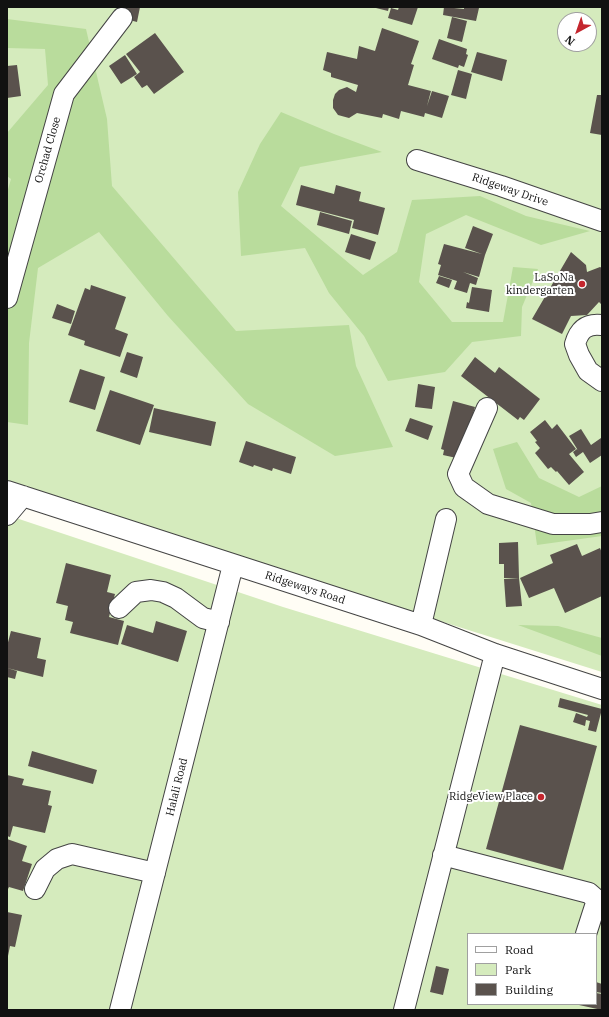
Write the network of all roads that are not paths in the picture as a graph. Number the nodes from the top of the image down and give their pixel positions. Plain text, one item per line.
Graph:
1 (122, 18) dead end
2 (417, 160) dead end
3 (602, 221) edge
4 (7, 298) edge
5 (602, 325) edge
6 (602, 381) edge
7 (487, 408) dead end
8 (15, 494) edge
9 (7, 515) edge
10 (446, 519) dead end
11 (602, 522) edge
12 (233, 565) junction
13 (119, 608) dead end
14 (219, 622) junction
15 (421, 625) junction
16 (496, 654) junction
17 (602, 689) edge
18 (443, 855) junction
19 (155, 873) junction
20 (35, 889) dead end
21 (586, 933) edge
22 (120, 1010) edge
23 (404, 1010) edge

1 - 4 street, Orchad Close
2 - 3 street, Ridgeway Drive
5 - 6 street
7 - 11 street
8 - 9 street
8 - 12 street, Ridgeways Road
10 - 15 street
12 - 14 street, Halali Road
12 - 15 street, Ridgeways Road
13 - 14 street
14 - 19 street, Halali Road
15 - 16 street, Ridgeways Road
16 - 17 street, Ridgeways Road
16 - 18 street
18 - 21 street
18 - 23 street
19 - 20 street
19 - 22 street, Halali Road

